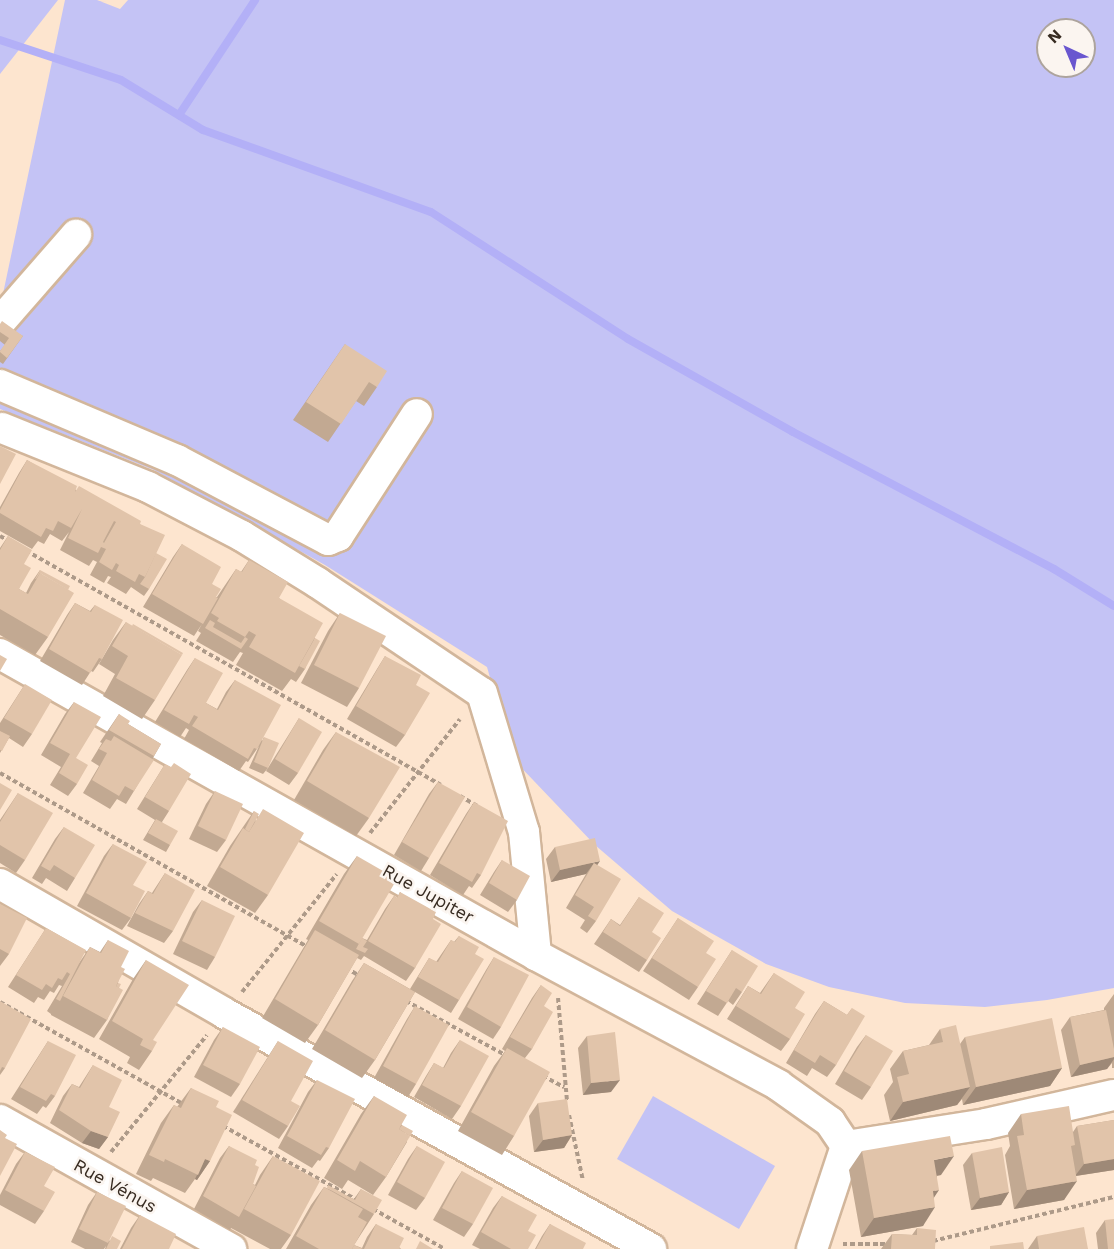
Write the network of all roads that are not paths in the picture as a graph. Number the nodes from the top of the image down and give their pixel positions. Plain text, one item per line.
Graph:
1 (76, 235) dead end
2 (0, 322) edge
3 (0, 385) edge
4 (417, 414) dead end
5 (2, 428) edge
6 (0, 654) edge
7 (0, 884) edge
8 (546, 961) junction
9 (1114, 1095) edge
10 (0, 1120) edge
11 (846, 1146) junction
12 (814, 1245) edge
13 (231, 1249) edge
14 (651, 1249) edge

1 - 2 street
3 - 4 street
5 - 8 street
6 - 8 street, Rue Jupiter
7 - 14 street
8 - 11 street, Rue Jupiter
9 - 11 street
10 - 13 street, Rue Vénus
11 - 12 street

